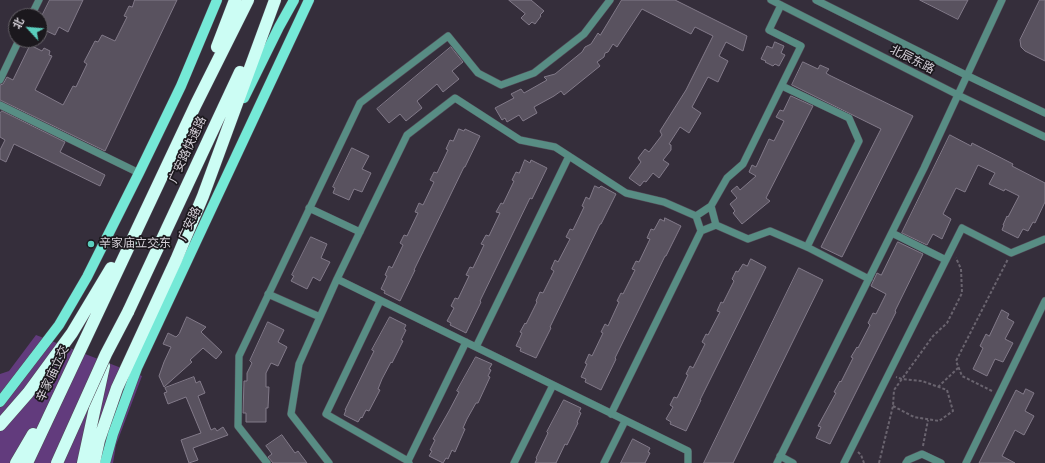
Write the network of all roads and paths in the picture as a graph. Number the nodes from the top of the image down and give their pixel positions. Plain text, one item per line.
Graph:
1 (217, 0) edge
2 (235, 0) edge
3 (248, 0) edge
4 (274, 0) edge
5 (294, 0) edge
6 (308, 0) edge
7 (610, 0) edge
8 (771, 0) edge
9 (816, 0) edge
10 (1002, 0) edge
11 (781, 5) junction
12 (15, 48) edge
13 (966, 75) junction
14 (0, 80) edge
15 (782, 86) junction
16 (958, 95) junction
17 (196, 104) junction
18 (0, 105) edge
19 (1045, 112) edge
20 (1045, 137) edge
21 (570, 156) junction
22 (140, 173) junction
23 (203, 196) junction
24 (711, 206) junction
25 (309, 208) junction
26 (696, 216) junction
27 (716, 225) junction
28 (701, 231) junction
29 (360, 232) junction
30 (892, 233) junction
31 (1045, 238) edge
32 (807, 248) junction
33 (952, 249) junction
34 (1011, 253) junction
35 (946, 260) junction
36 (869, 279) junction
37 (337, 280) junction
38 (268, 294) junction
39 (100, 297) junction
40 (380, 301) junction
41 (1045, 301) edge
42 (320, 317) junction
43 (466, 342) junction
44 (476, 347) junction
45 (106, 354) junction
46 (958, 368) junction
47 (889, 374) junction
48 (902, 379) junction
49 (553, 385) junction
50 (63, 386) junction
51 (938, 387) junction
52 (999, 394) junction
53 (0, 402) edge
54 (894, 406) junction
55 (611, 414) junction
56 (928, 420) junction
57 (625, 421) junction
58 (0, 425) edge
59 (922, 454) junction
60 (778, 460) edge
61 (409, 462) edge
62 (16, 463) edge
63 (27, 463) edge
64 (57, 463) edge
65 (83, 463) edge
66 (94, 463) edge
67 (105, 463) edge
68 (267, 463) edge
69 (329, 463) edge
70 (514, 463) edge
71 (604, 463) edge
72 (688, 463) edge
73 (793, 463) edge
74 (844, 463) edge
75 (878, 463) edge
76 (906, 463) edge
77 (941, 463) edge
78 (966, 463) edge

1 - 22 main road
2 - 17 highway
3 - 17 highway, 广安路快速路
4 - 23 highway
4 - 45 highway, 广安路快速路, bridge
5 - 23 main road
6 - 67 main road, 广安路
7 - 25 street
8 - 11 street, 北辰东路
9 - 13 street, 北辰东路
10 - 13 street
11 - 15 street
11 - 16 street, 北辰东路
12 - 14 street
13 - 16 street
13 - 19 street, 北辰东路
15 - 24 street
15 - 32 street
16 - 20 street, 北辰东路
16 - 30 street
17 - 39 highway, 广安路快速路
18 - 22 street
21 - 26 street
21 - 29 street
21 - 44 street
22 - 53 main road
23 - 66 highway
24 - 26 street
24 - 27 street
25 - 29 street
25 - 38 street
26 - 28 street
27 - 28 street
27 - 32 street
28 - 55 street
29 - 37 street
30 - 35 street
30 - 36 street
31 - 34 street
32 - 36 street
33 - 34 street
33 - 35 street
33 - 48 path
34 - 46 path
35 - 47 street
36 - 60 street
37 - 40 street
37 - 42 street
38 - 42 street
38 - 68 street
39 - 50 highway, 辛家庙立交
39 - 58 highway
40 - 43 street
40 - 61 street
41 - 52 street
42 - 69 street
43 - 44 street
43 - 61 street
44 - 49 street
45 - 64 highway, bridge
45 - 65 highway, bridge
46 - 51 path
46 - 52 path
47 - 48 path
47 - 74 street
48 - 51 path
48 - 54 path
49 - 55 street
49 - 70 street
50 - 62 highway
50 - 63 highway, 辛家庙立交
51 - 56 path
52 - 78 street
54 - 56 path
54 - 75 path
55 - 57 street
56 - 59 path
57 - 71 street
57 - 72 street
59 - 76 street
59 - 77 street
60 - 73 street

